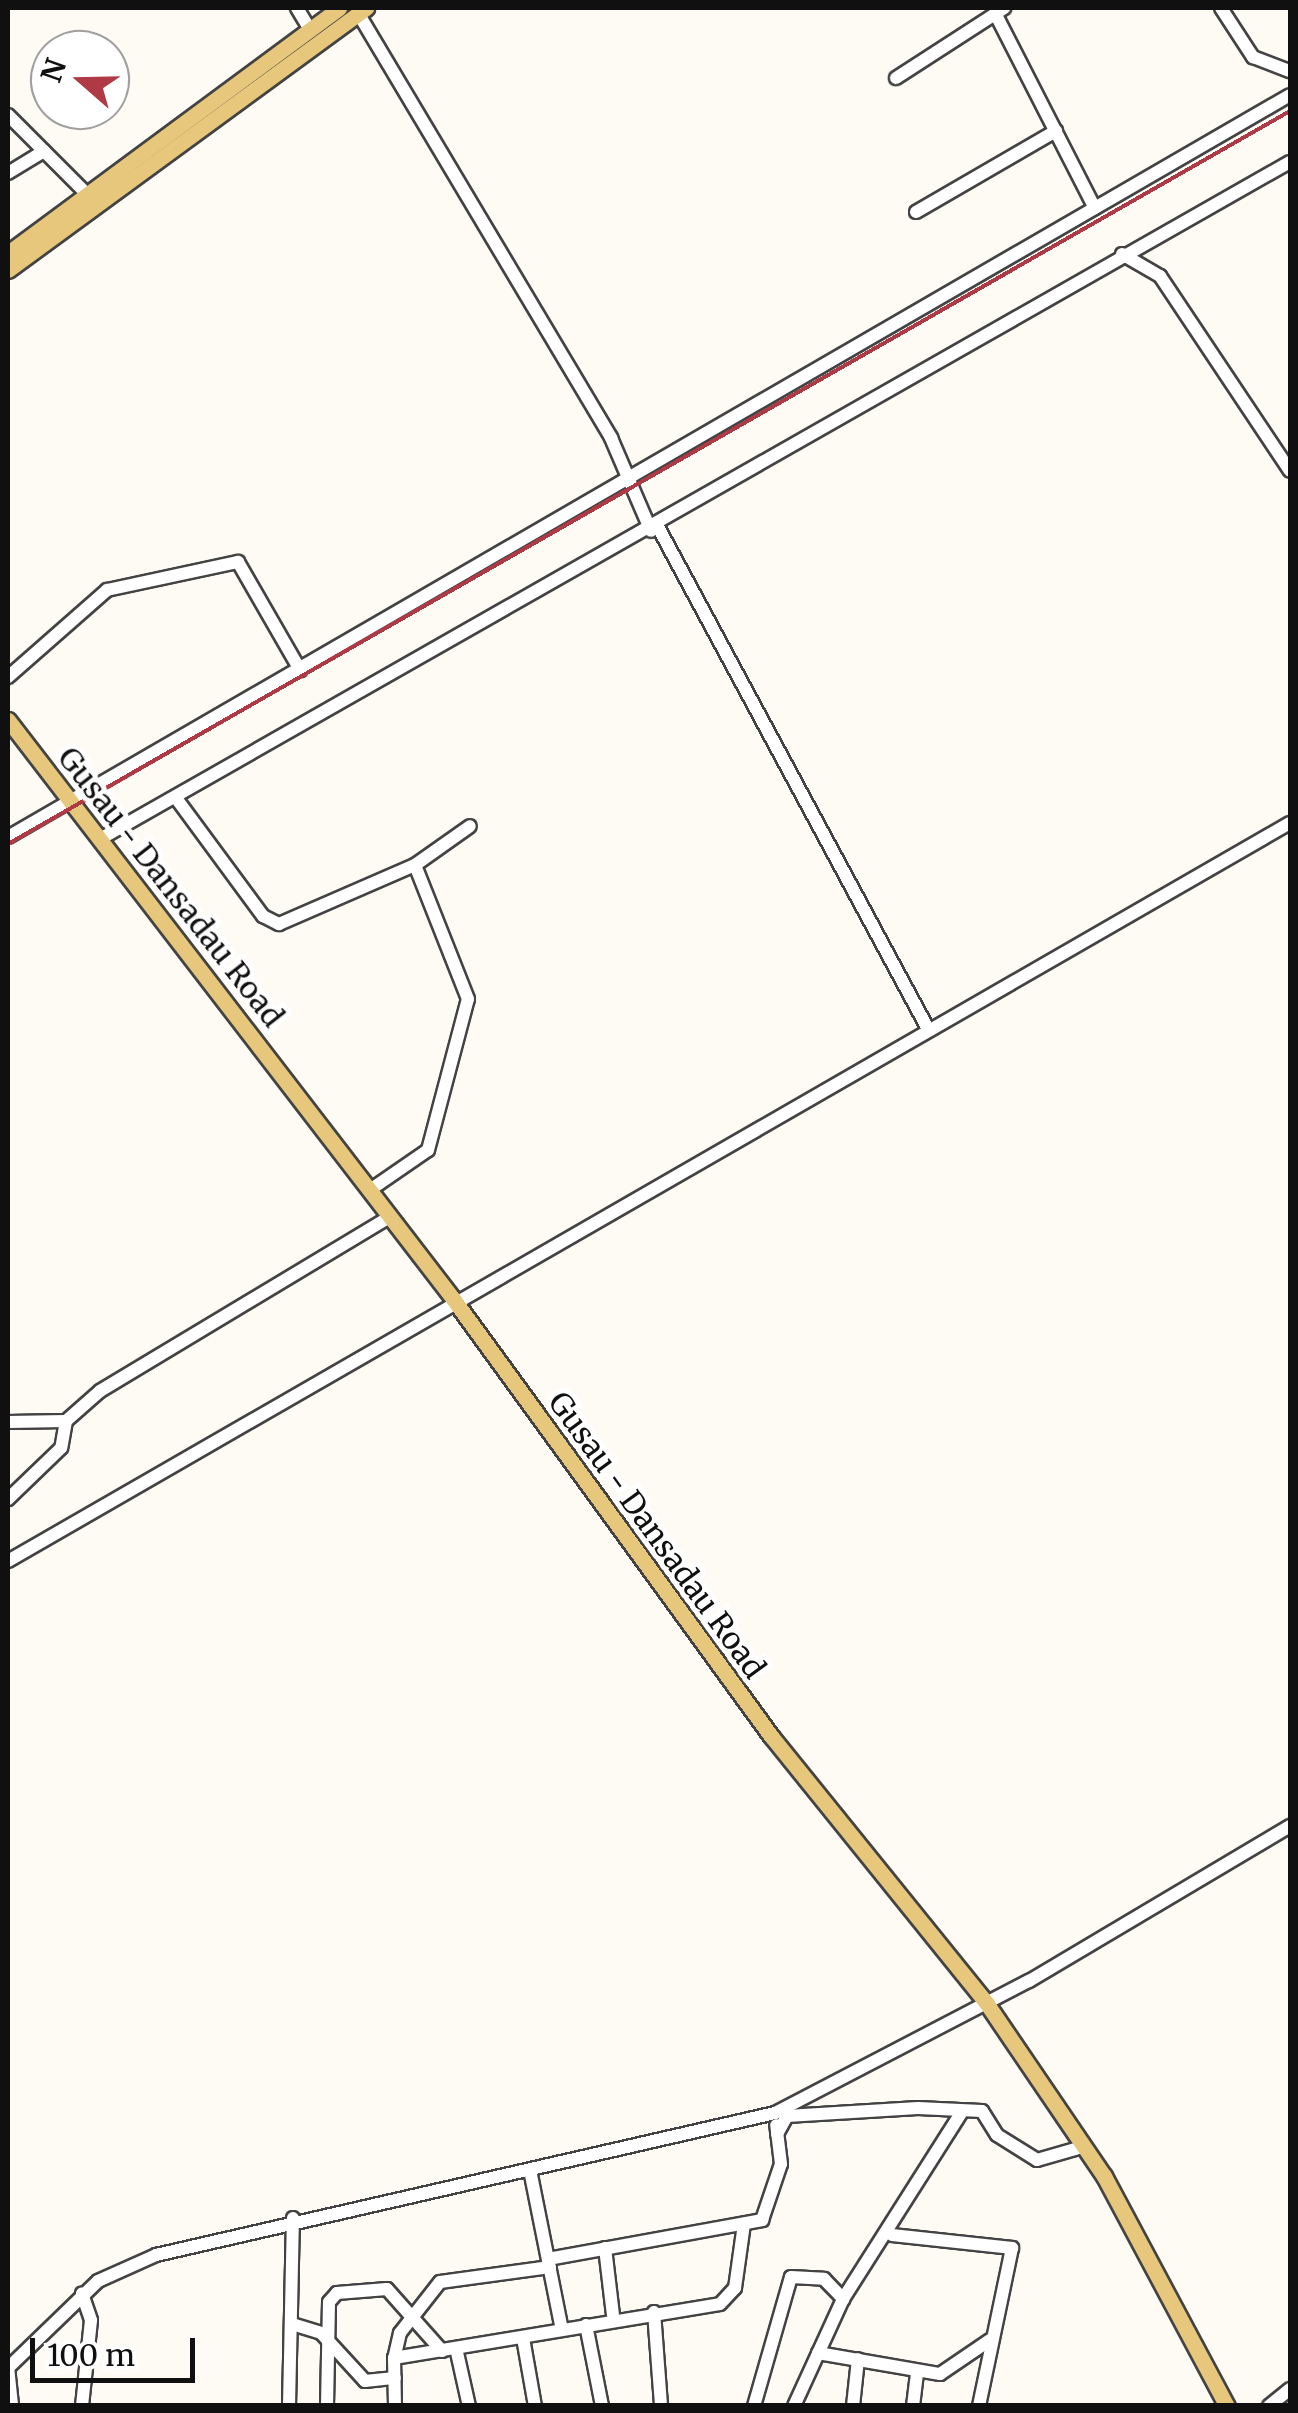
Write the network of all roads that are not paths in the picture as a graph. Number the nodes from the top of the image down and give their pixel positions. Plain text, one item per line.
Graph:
1 (297, 8) edge
2 (340, 8) edge
3 (1220, 8) edge
4 (362, 10) edge
5 (999, 10) edge
6 (310, 30) junction
7 (1290, 71) edge
8 (896, 78) dead end
9 (1290, 95) edge
10 (8, 115) edge
11 (1056, 131) junction
12 (44, 151) junction
13 (1290, 162) edge
14 (8, 173) edge
15 (88, 195) junction
16 (1095, 208) junction
17 (916, 212) dead end
18 (8, 253) edge
19 (1122, 254) junction
20 (8, 270) edge
21 (1290, 470) edge
22 (626, 480) junction
23 (654, 529) junction
24 (300, 670) junction
25 (8, 678) edge
26 (8, 720) edge
27 (176, 798) junction
28 (70, 800) junction
29 (1290, 824) edge
30 (470, 826) dead end
31 (8, 837) edge
32 (100, 839) junction
33 (415, 865) junction
34 (927, 1027) junction
35 (370, 1190) junction
36 (390, 1217) junction
37 (454, 1300) junction
38 (66, 1421) junction
39 (8, 1422) edge
40 (8, 1499) edge
41 (8, 1561) edge
42 (1290, 1826) edge
43 (987, 2004) junction
44 (775, 2113) junction
45 (961, 2113) junction
46 (778, 2134) junction
47 (1082, 2146) junction
48 (531, 2175) junction
49 (293, 2218) junction
50 (744, 2224) junction
51 (892, 2235) junction
52 (605, 2248) junction
53 (549, 2263) junction
54 (82, 2294) junction
55 (843, 2299) junction
56 (654, 2312) junction
57 (613, 2315) junction
58 (408, 2320) junction
59 (292, 2324) junction
60 (586, 2325) junction
61 (562, 2330) junction
62 (523, 2338) junction
63 (992, 2338) junction
64 (328, 2342) junction
65 (449, 2349) junction
66 (818, 2354) junction
67 (394, 2358) junction
68 (858, 2359) junction
69 (8, 2368) edge
70 (917, 2373) junction
71 (395, 2378) junction
72 (1290, 2388) edge
73 (12, 2406) edge
74 (82, 2406) edge
75 (289, 2406) edge
76 (327, 2406) edge
77 (396, 2406) edge
78 (468, 2406) edge
79 (535, 2406) edge
80 (602, 2406) edge
81 (661, 2406) edge
82 (754, 2406) edge
83 (794, 2406) edge
84 (853, 2406) edge
85 (913, 2406) edge
86 (979, 2406) edge
87 (1227, 2406) edge
88 (1269, 2406) edge

1 - 6 street
2 - 6 main road
3 - 7 street
4 - 20 main road
4 - 22 street
5 - 8 street
5 - 11 street
6 - 15 main road
9 - 16 street
10 - 12 street
11 - 16 street
11 - 17 street
12 - 14 street
12 - 15 street
13 - 19 street
15 - 18 main road
16 - 22 street
19 - 21 street
19 - 23 street
22 - 23 street
22 - 24 street
23 - 27 street
23 - 34 street
24 - 25 street
24 - 28 street
26 - 28 main road, Gusau - Dansadau Road
27 - 32 street
27 - 33 street
28 - 31 street
28 - 32 main road, Gusau - Dansadau Road
29 - 34 street
30 - 33 street
32 - 35 main road, Gusau - Dansadau Road
33 - 35 street
34 - 37 street
35 - 36 main road, Gusau - Dansadau Road
36 - 37 main road, Gusau - Dansadau Road
36 - 38 street
37 - 41 street
37 - 43 main road, Gusau - Dansadau Road
38 - 39 street
38 - 40 street
42 - 43 street
43 - 44 street
43 - 47 main road, Gusau - Dansadau Road
44 - 46 street
44 - 48 street
45 - 46 street
45 - 47 street
45 - 51 street
46 - 50 street
47 - 87 main road, Gusau - Dansadau Road
48 - 49 street
48 - 53 street
49 - 54 street
49 - 59 street
50 - 52 street
50 - 56 street
51 - 55 street
51 - 63 street
52 - 53 street
52 - 57 street
53 - 58 street
53 - 61 street
54 - 69 street
54 - 74 street
55 - 66 street
55 - 82 street
56 - 57 street
56 - 81 street
57 - 60 street
58 - 64 street
58 - 65 street
58 - 67 street
59 - 64 street
59 - 75 street
60 - 61 street
60 - 80 street
61 - 62 street
62 - 65 street
62 - 79 street
63 - 70 street
63 - 86 street
64 - 71 street
64 - 76 street
65 - 67 street
65 - 78 street
66 - 68 street
66 - 83 street
67 - 71 street
68 - 70 street
68 - 84 street
69 - 73 street
70 - 85 street
71 - 77 street
72 - 88 street

